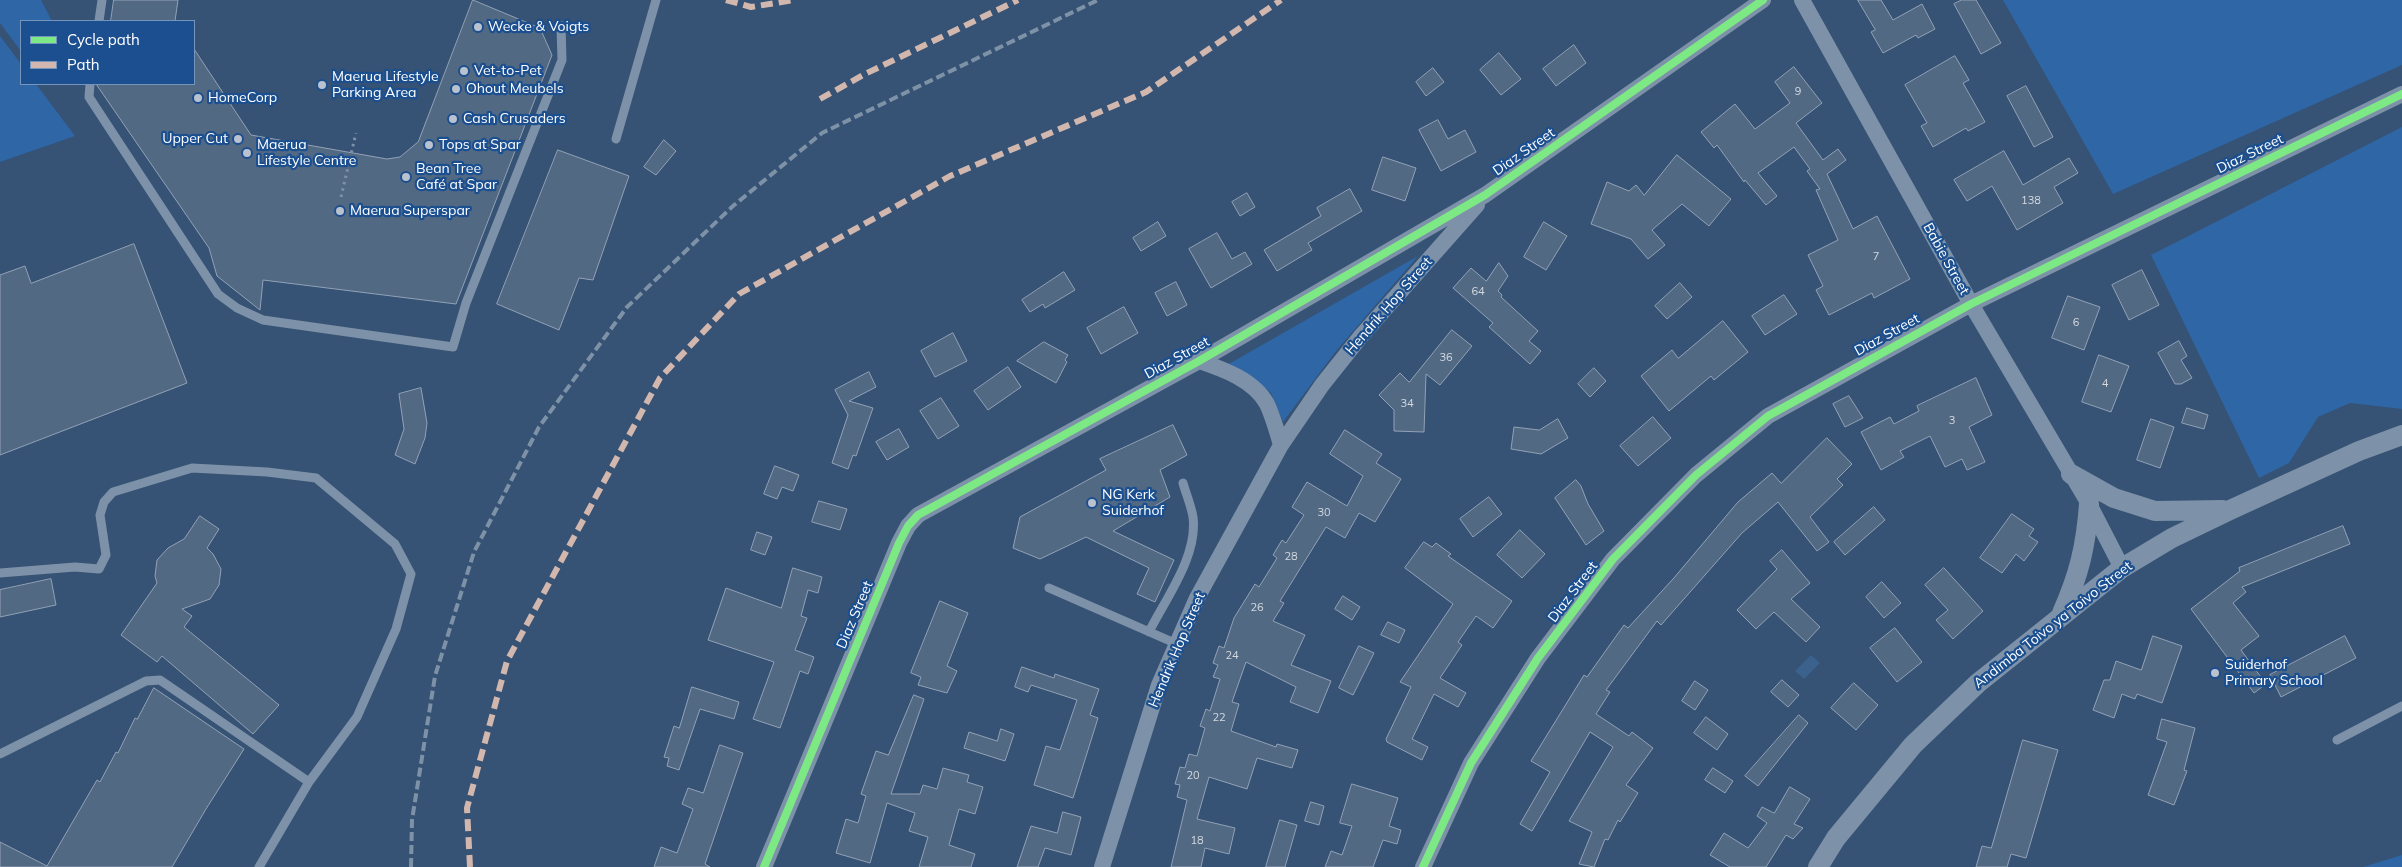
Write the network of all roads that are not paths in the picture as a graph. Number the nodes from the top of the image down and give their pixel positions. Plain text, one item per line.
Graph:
1 (102, 0) edge
2 (656, 0) edge
3 (1763, 0) edge
4 (1802, 0) edge
5 (99, 20) edge
6 (561, 26) dead end
7 (90, 85) edge
8 (2402, 94) edge
9 (616, 139) dead end
10 (1485, 195) junction
11 (1970, 304) junction
12 (1199, 361) junction
13 (2402, 434) edge
14 (1281, 445) junction
15 (2070, 474) junction
16 (1183, 483) dead end
17 (2089, 504) junction
18 (2230, 510) junction
19 (2122, 568) junction
20 (0, 573) edge
21 (1049, 588) dead end
22 (2060, 617) junction
23 (1149, 632) junction
24 (1177, 644) junction
25 (2402, 706) edge
26 (2338, 740) dead end
27 (0, 754) edge
28 (309, 782) junction
29 (260, 867) edge
30 (764, 867) edge
31 (1102, 867) edge
32 (1423, 867) edge
33 (1818, 867) edge

1 - 5 lane
2 - 9 lane
3 - 10 street, Diaz Street
4 - 11 street, Babie Street
6 - 7 lane
8 - 11 street, Diaz Street
10 - 12 street, Diaz Street
10 - 14 street, Hendrik Hop Street
11 - 15 street, Babie Street
11 - 32 street, Diaz Street
12 - 14 street
12 - 30 street, Diaz Street
13 - 18 street, Andimba Toivo ya Toivo Street
14 - 24 street, Hendrik Hop Street
15 - 17 street, Babie Street
15 - 18 street
16 - 23 lane
17 - 19 street, Babie Street
17 - 22 street
18 - 19 street, Andimba Toivo ya Toivo Street
19 - 22 street, Andimba Toivo ya Toivo Street
20 - 28 lane
21 - 23 lane
22 - 33 street, Andimba Toivo ya Toivo Street
23 - 24 lane
24 - 31 street, Hendrik Hop Street
25 - 26 lane
27 - 28 lane
28 - 29 lane

